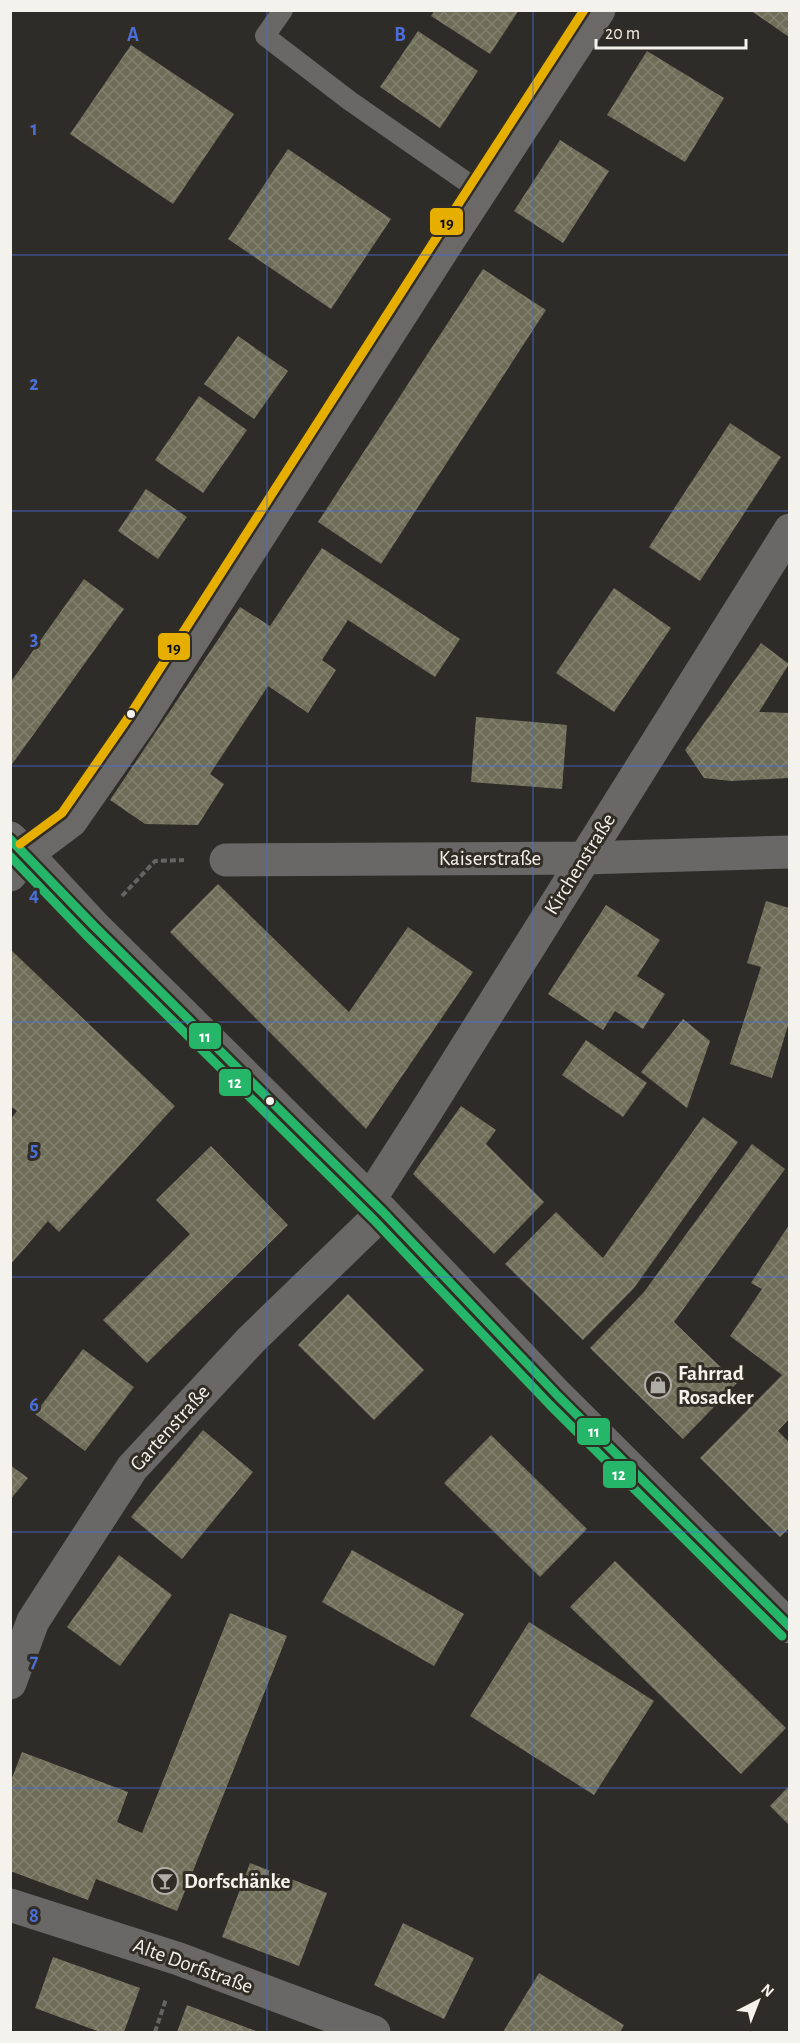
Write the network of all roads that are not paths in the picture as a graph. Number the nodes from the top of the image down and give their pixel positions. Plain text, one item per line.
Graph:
1 (283, 10) edge
2 (599, 10) edge
3 (481, 192) junction
4 (789, 530) edge
5 (789, 852) edge
6 (16, 856) edge
7 (584, 858) junction
8 (226, 860) road end
9 (376, 1205) junction
10 (789, 1627) edge
11 (10, 1683) edge
12 (10, 1905) edge
13 (374, 2032) edge

1 - 3 lane
2 - 3 street
3 - 6 street
4 - 7 street, Kirchenstraße
5 - 7 street, Kaiserstraße
6 - 9 street
7 - 8 street, Kaiserstraße
7 - 9 street, Kirchenstraße
9 - 10 street
9 - 11 street, Gartenstraße
12 - 13 street, Alte Dorfstraße

